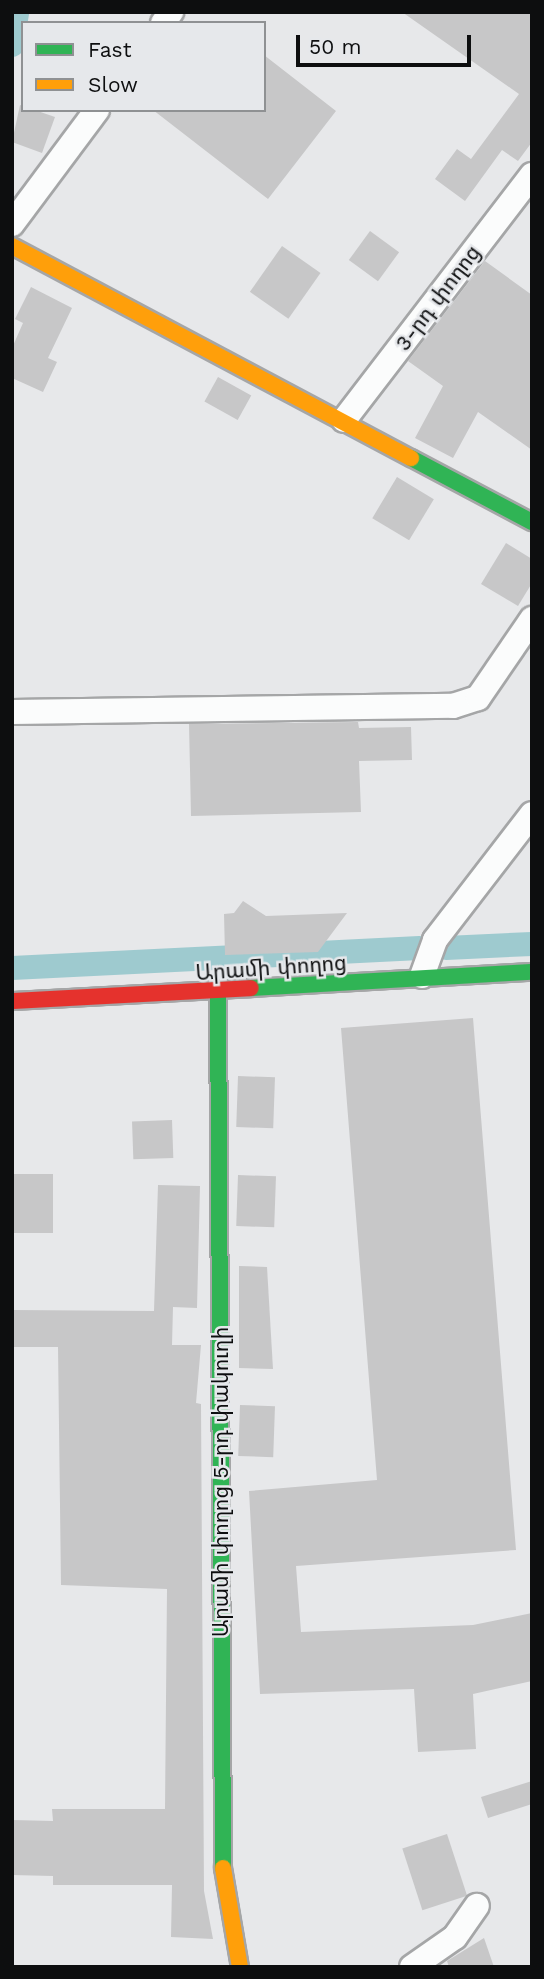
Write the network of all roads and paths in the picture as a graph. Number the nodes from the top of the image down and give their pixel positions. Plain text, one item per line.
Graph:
1 (96, 112) edge
2 (532, 175) edge
3 (12, 224) edge
4 (12, 246) edge
5 (344, 420) junction
6 (532, 522) edge
7 (532, 619) edge
8 (12, 712) edge
9 (532, 814) edge
10 (532, 972) edge
11 (422, 976) junction
12 (218, 994) junction
13 (12, 1001) edge
14 (477, 1906) dead end
15 (240, 1967) edge
16 (412, 1967) edge

1 - 3 street
2 - 5 street, 3-րդ փողոց
4 - 5 street
5 - 6 street
7 - 8 street
9 - 11 street
10 - 11 street, Արամի փողոց
11 - 12 street, Արամի փողոց
12 - 13 street, Արամի փողոց
12 - 15 street, Արամի փողոց 5-րդ փակուղի
14 - 16 street

